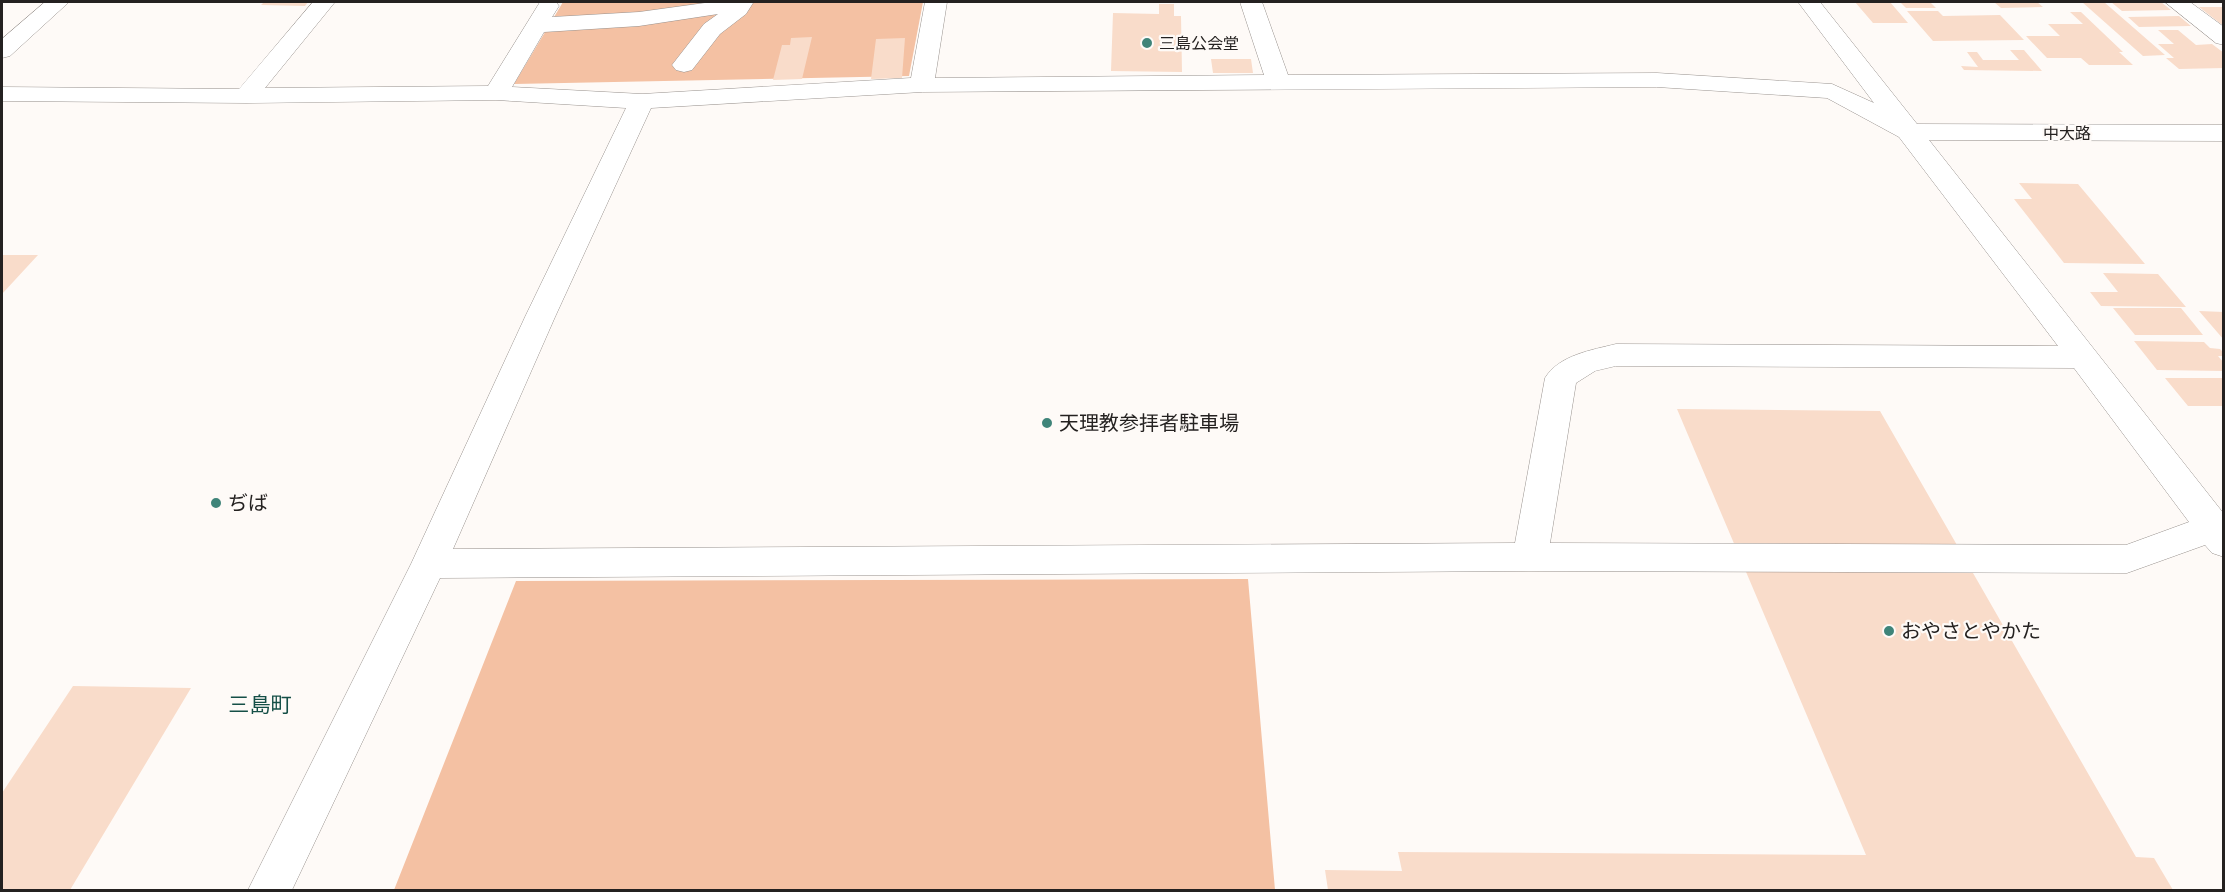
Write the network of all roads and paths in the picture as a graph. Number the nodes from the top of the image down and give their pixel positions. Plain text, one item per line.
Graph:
1 (58, 2) edge
2 (324, 2) edge
3 (551, 2) edge
4 (741, 2) edge
5 (936, 2) edge
6 (1251, 2) edge
7 (1809, 2) edge
8 (2176, 2) edge
9 (537, 25) junction
10 (2223, 38) edge
11 (2, 51) edge
12 (684, 64) dead end
13 (1279, 84) junction
14 (922, 85) junction
15 (496, 93) junction
16 (2, 94) edge
17 (246, 96) junction
18 (642, 101) junction
19 (1910, 132) junction
20 (2223, 133) edge
21 (2084, 357) junction
22 (2220, 533) edge
23 (1530, 557) junction
24 (429, 564) junction
25 (270, 891) edge

1 - 11 street
2 - 17 street
3 - 9 street
4 - 9 street
4 - 12 street
5 - 14 street
6 - 13 street
7 - 19 street
8 - 10 street
9 - 15 street
13 - 14 street
13 - 19 street
14 - 18 street
15 - 17 street
15 - 18 street
16 - 17 street
18 - 24 street
19 - 20 street, 中大路
19 - 21 street
21 - 22 street
21 - 23 street
22 - 23 street
23 - 24 street
24 - 25 street

